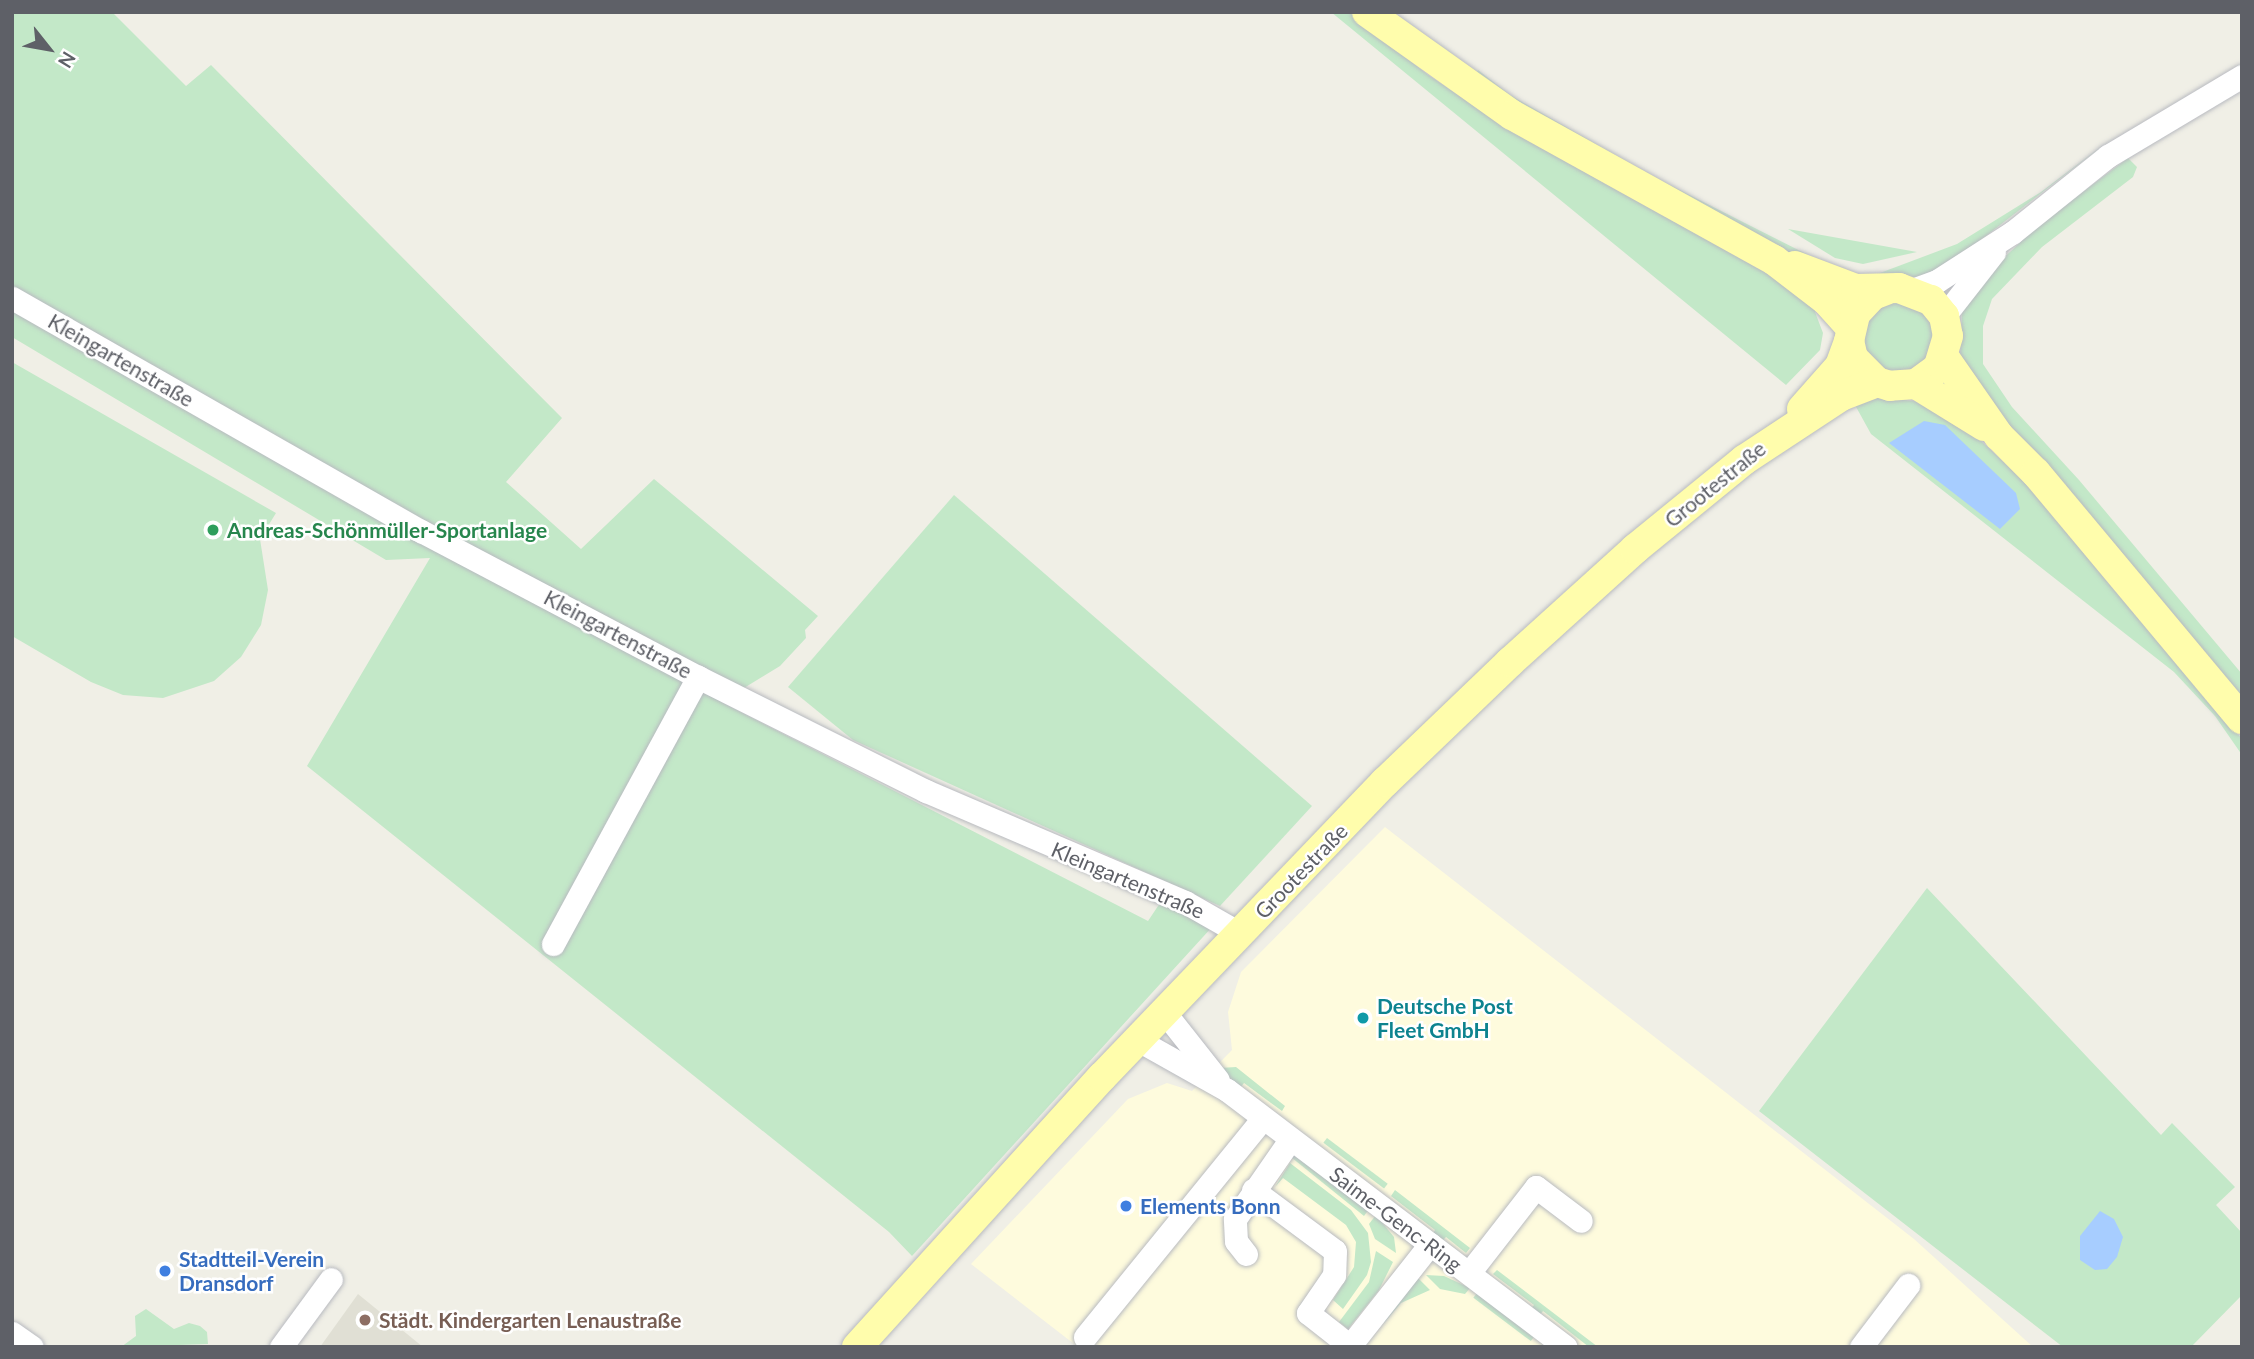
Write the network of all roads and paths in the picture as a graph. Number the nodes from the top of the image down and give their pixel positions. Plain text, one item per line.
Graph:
1 (1367, 12) edge
2 (2242, 76) edge
3 (2013, 232) junction
4 (1774, 260) junction
5 (1899, 290) junction
6 (12, 298) edge
7 (1944, 316) junction
8 (1850, 334) junction
9 (1944, 357) junction
10 (1877, 382) junction
11 (1916, 384) junction
12 (1780, 432) junction
13 (1999, 436) junction
14 (698, 677) junction
15 (2242, 719) edge
16 (1241, 934) junction
17 (553, 944) dead end
18 (1165, 1013) junction
19 (1138, 1040) junction
20 (1227, 1090) junction
21 (1263, 1118) junction
22 (1290, 1140) junction
23 (1253, 1190) junction
24 (1581, 1221) dead end
25 (1430, 1244) junction
26 (1246, 1254) dead end
27 (1469, 1273) junction
28 (331, 1279) dead end
29 (1908, 1285) dead end
30 (12, 1333) edge
31 (1085, 1337) dead end
32 (1349, 1346) edge
33 (32, 1347) edge
34 (282, 1347) edge
35 (857, 1347) edge
36 (1566, 1347) edge
37 (1861, 1347) edge

1 - 4 main road
2 - 3 street
3 - 5 street
3 - 7 street
4 - 5 main road
4 - 8 main road
5 - 7 main road
5 - 8 main road
6 - 14 street, Kleingartenstraße
7 - 9 main road
8 - 10 main road
8 - 12 main road, Grootestraße
9 - 11 main road
9 - 13 main road
10 - 11 main road
10 - 12 main road, Grootestraße
11 - 13 main road
12 - 16 main road, Grootestraße
13 - 15 main road
14 - 16 street, Kleingartenstraße
14 - 17 street
16 - 18 main road, Grootestraße
18 - 19 main road, Grootestraße
18 - 20 street, Saime-Genc-Ring
19 - 20 street, Saime-Genc-Ring
19 - 35 main road, Grootestraße
20 - 21 street, Saime-Genc-Ring
21 - 22 street, Saime-Genc-Ring
21 - 31 street
22 - 23 street
22 - 25 street, Saime-Genc-Ring
23 - 26 street
23 - 32 street
24 - 27 street
25 - 27 street, Saime-Genc-Ring
25 - 32 street
27 - 36 street, Saime-Genc-Ring
28 - 34 street
29 - 37 street
30 - 33 street

